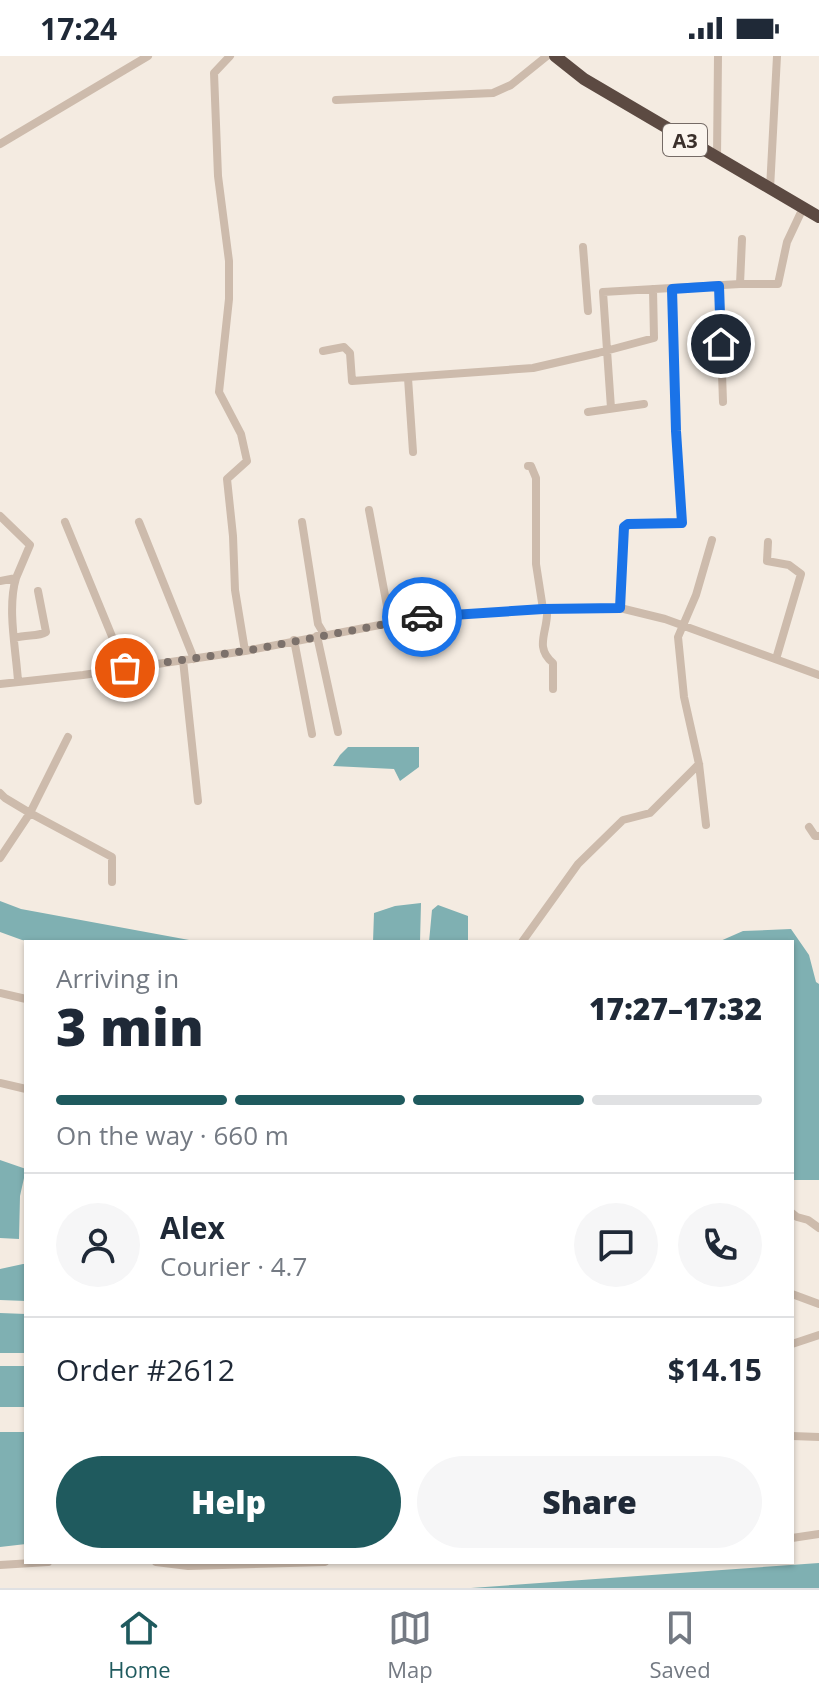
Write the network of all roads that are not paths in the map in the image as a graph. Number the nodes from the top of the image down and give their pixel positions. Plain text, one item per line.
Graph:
1 (230, 56) edge
2 (547, 56) edge
3 (555, 56) edge
4 (718, 56) edge
5 (777, 56) edge
6 (145, 57) edge
7 (336, 100) dead end
8 (0, 144) edge
9 (717, 158) junction
10 (770, 189) junction
11 (803, 208) junction
12 (819, 217) edge
13 (742, 239) dead end
14 (583, 247) dead end
15 (740, 284) junction
16 (719, 286) junction
17 (653, 289) junction
18 (672, 289) junction
19 (603, 292) junction
20 (586, 294) junction
21 (588, 311) dead end
22 (607, 350) junction
23 (323, 351) dead end
24 (408, 378) junction
25 (723, 402) dead end
26 (644, 404) dead end
27 (611, 408) junction
28 (588, 412) dead end
29 (413, 452) dead end
30 (528, 466) dead end
31 (369, 510) dead end
32 (0, 516) edge
33 (65, 522) dead end
34 (139, 522) dead end
35 (302, 522) dead end
36 (712, 540) dead end
37 (768, 542) dead end
38 (16, 578) junction
39 (0, 581) edge
40 (38, 591) dead end
41 (620, 608) junction
42 (545, 609) junction
43 (390, 622) junction
44 (684, 626) junction
45 (320, 635) junction
46 (15, 638) junction
47 (294, 640) junction
48 (245, 651) junction
49 (194, 659) junction
50 (776, 659) junction
51 (183, 660) junction
52 (125, 668) junction
53 (819, 675) edge
54 (18, 681) junction
55 (0, 684) edge
56 (553, 689) dead end
57 (338, 732) dead end
58 (312, 734) dead end
59 (68, 737) dead end
60 (699, 764) junction
61 (0, 793) edge
62 (198, 801) dead end
63 (30, 813) junction
64 (706, 825) dead end
65 (809, 827) dead end
66 (819, 836) edge
67 (0, 858) edge
68 (112, 882) dead end
69 (523, 940) edge
70 (0, 993) edge
71 (24, 999) edge
72 (0, 1083) edge
73 (24, 1089) edge
74 (794, 1215) edge
75 (819, 1228) edge
76 (794, 1295) edge
77 (819, 1304) edge
78 (819, 1335) edge
79 (794, 1343) edge
80 (794, 1436) edge
81 (819, 1437) edge
82 (819, 1534) edge
83 (794, 1538) edge
84 (24, 1564) edge
85 (178, 1564) edge
86 (263, 1564) edge
87 (0, 1565) edge

1 - 48 street
2 - 7 street
3 - 9 highway, A3
4 - 9 street
5 - 10 street
6 - 8 street
9 - 10 highway, A3
10 - 11 highway, A3
11 - 12 highway, A3
11 - 15 street
13 - 15 street
14 - 20 street
15 - 16 street
16 - 18 street
16 - 25 street
17 - 18 street
17 - 19 street
17 - 22 street
18 - 41 street
19 - 20 street
19 - 22 street
20 - 21 street
22 - 24 street
22 - 27 street
23 - 24 street
24 - 29 street
26 - 27 street
27 - 28 street
30 - 42 street
31 - 43 street
32 - 38 street
33 - 52 street
34 - 49 street
35 - 45 street
36 - 44 street
37 - 50 street
38 - 39 street
38 - 46 street
40 - 46 street
41 - 42 street
41 - 44 street
42 - 43 street
42 - 56 street
43 - 45 street
44 - 50 street
44 - 60 street
45 - 47 street
45 - 57 street
46 - 54 street
47 - 48 street
47 - 58 street
48 - 49 street
49 - 51 street
50 - 53 street
51 - 52 street
51 - 62 street
52 - 54 street
54 - 55 street
59 - 63 street
60 - 64 street
60 - 69 street
61 - 63 street
63 - 67 street
63 - 68 street
65 - 66 street
70 - 71 street
72 - 73 street
74 - 75 street
76 - 77 street
78 - 79 street
80 - 81 street
82 - 83 street
84 - 87 street
85 - 86 street

